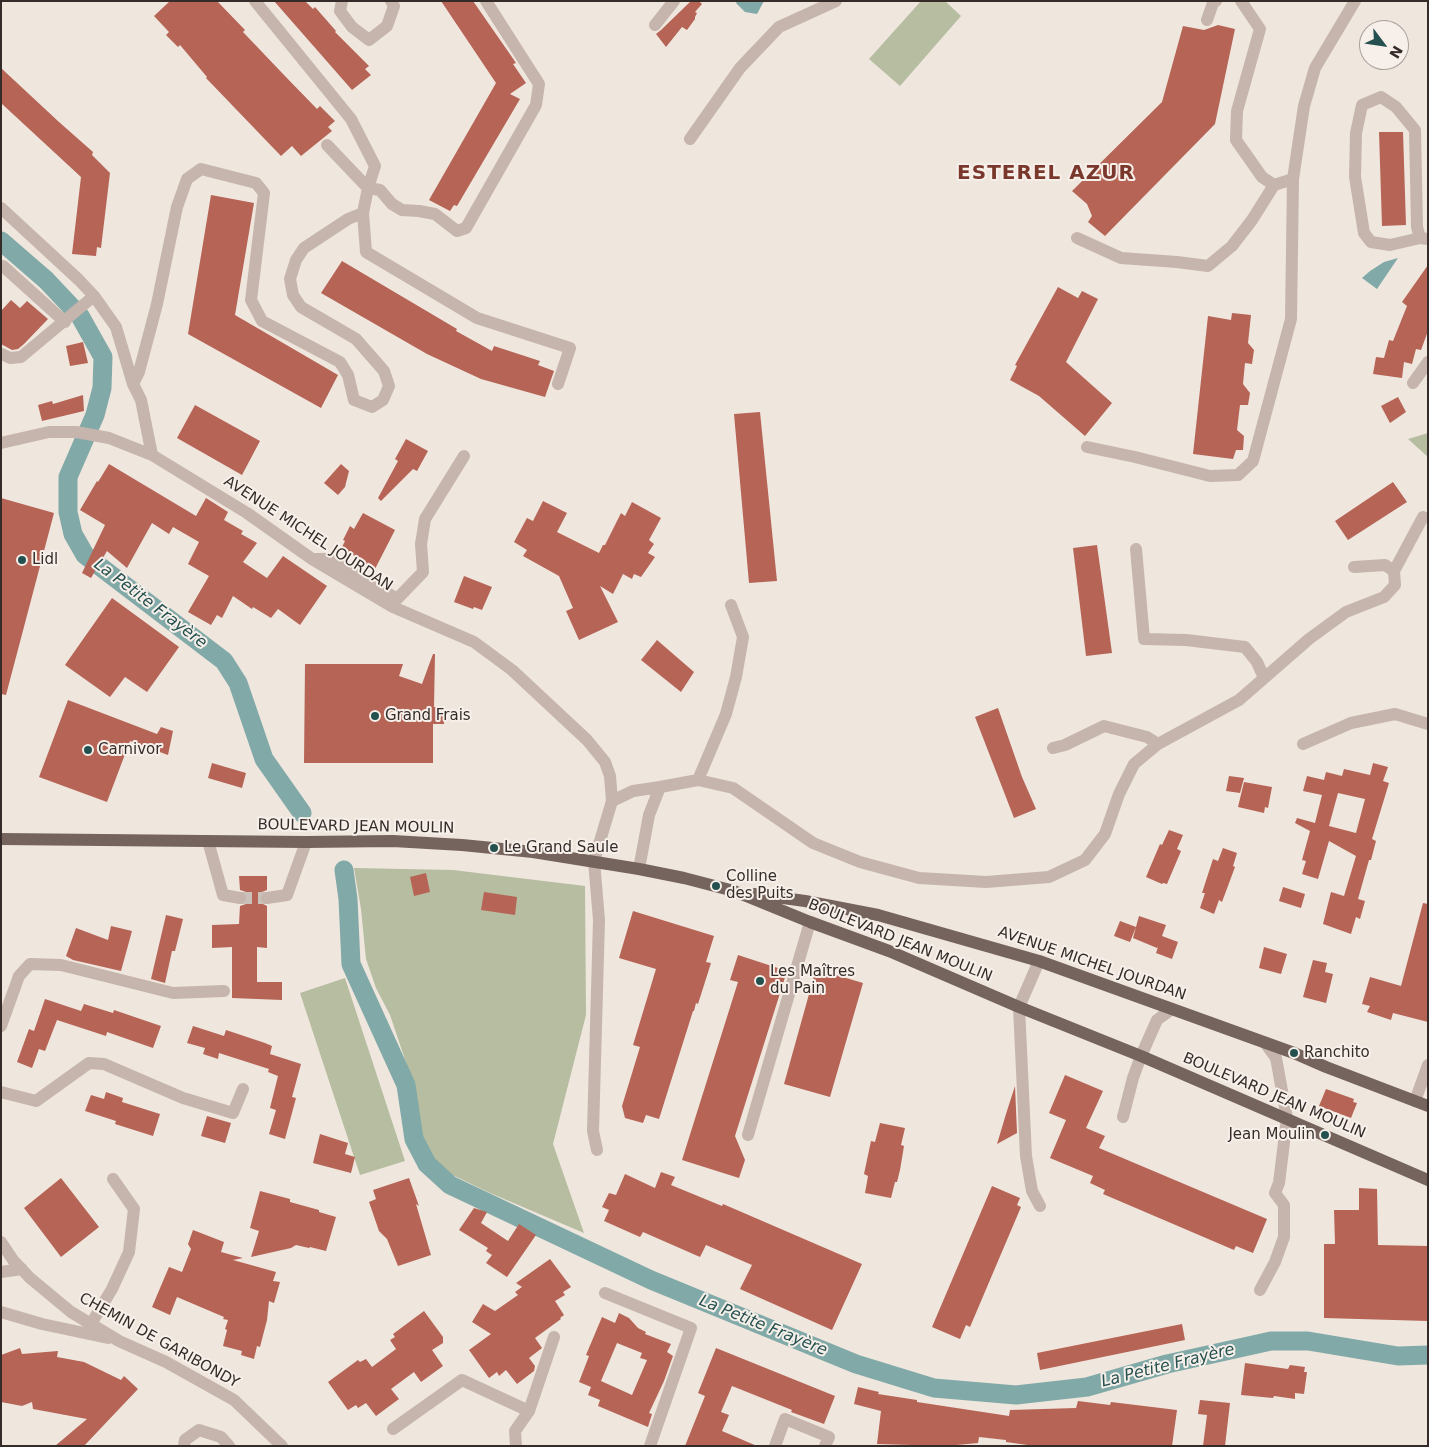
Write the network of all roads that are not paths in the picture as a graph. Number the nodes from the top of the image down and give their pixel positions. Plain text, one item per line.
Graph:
1 (254, 1) edge
2 (342, 1) edge
3 (391, 1) edge
4 (486, 1) edge
5 (674, 1) edge
6 (836, 1) edge
7 (1216, 1) edge
8 (1241, 1) edge
9 (1355, 1) edge
10 (1208, 20) dead end
11 (655, 25) dead end
12 (690, 139) dead end
13 (327, 145) dead end
14 (1292, 178) junction
15 (1274, 185) junction
16 (368, 188) junction
17 (1, 208) edge
18 (363, 213) junction
19 (1077, 238) dead end
20 (1424, 238) edge
21 (1, 266) edge
22 (94, 296) junction
23 (66, 320) junction
24 (2, 354) edge
25 (1428, 362) edge
26 (133, 384) junction
27 (558, 384) dead end
28 (1412, 384) dead end
29 (1, 443) edge
30 (1087, 447) dead end
31 (152, 455) junction
32 (464, 456) dead end
33 (1423, 517) dead end
34 (1136, 548) dead end
35 (312, 559) junction
36 (1354, 567) dead end
37 (1394, 571) junction
38 (731, 605) dead end
39 (1264, 678) junction
40 (1428, 724) edge
41 (1158, 744) junction
42 (1303, 744) dead end
43 (1053, 748) dead end
44 (698, 780) junction
45 (660, 788) junction
46 (612, 800) junction
47 (1, 839) edge
48 (208, 841) junction
49 (306, 842) junction
50 (594, 861) junction
51 (639, 869) junction
52 (734, 891) junction
53 (240, 898) tunnel mouth
54 (267, 898) tunnel mouth
55 (810, 922) junction
56 (1039, 961) junction
57 (224, 991) dead end
58 (1019, 1007) junction
59 (1172, 1008) junction
60 (1, 1026) edge
61 (1265, 1043) junction
62 (1141, 1056) junction
63 (1428, 1066) edge
64 (243, 1089) dead end
65 (1, 1092) edge
66 (1415, 1101) junction
67 (1428, 1106) edge
68 (1123, 1117) dead end
69 (1287, 1118) junction
70 (748, 1135) dead end
71 (597, 1150) dead end
72 (114, 1180) dead end
73 (1428, 1180) edge
74 (1040, 1206) dead end
75 (1, 1242) edge
76 (22, 1269) junction
77 (1, 1272) edge
78 (1260, 1290) dead end
79 (605, 1293) dead end
80 (1, 1312) edge
81 (91, 1324) junction
82 (554, 1337) dead end
83 (119, 1341) junction
84 (529, 1411) junction
85 (393, 1429) dead end
86 (184, 1446) edge
87 (230, 1446) edge
88 (282, 1446) edge
89 (516, 1446) edge
90 (650, 1446) edge
91 (775, 1446) edge
92 (825, 1446) edge

1 - 16 street
2 - 3 street
4 - 16 street
5 - 11 street
6 - 12 street
7 - 10 street
8 - 15 street
9 - 14 street
13 - 16 street
14 - 15 street
14 - 30 street
15 - 19 street
16 - 18 street
17 - 22 street
18 - 26 street
18 - 27 street
20 - 20 street
21 - 23 street
22 - 23 street
22 - 26 street
23 - 24 street
25 - 28 street
26 - 31 street
29 - 31 street, AVENUE MICHEL JOURDAN
31 - 35 street, AVENUE MICHEL JOURDAN
32 - 35 street
33 - 37 street
34 - 39 street
35 - 46 street, AVENUE MICHEL JOURDAN
36 - 37 street
37 - 39 street
38 - 44 street
39 - 41 street
40 - 42 street
41 - 43 street
41 - 44 street
44 - 45 street
45 - 46 street
45 - 51 street
46 - 50 street, AVENUE MICHEL JOURDAN
47 - 48 main road, BOULEVARD JEAN MOULIN
48 - 49 main road, BOULEVARD JEAN MOULIN
48 - 53 street
49 - 50 main road, BOULEVARD JEAN MOULIN
49 - 54 street
50 - 51 main road, BOULEVARD JEAN MOULIN
50 - 71 street
51 - 52 main road, BOULEVARD JEAN MOULIN
52 - 55 main road, BOULEVARD JEAN MOULIN
52 - 56 main road, AVENUE MICHEL JOURDAN
55 - 58 main road, BOULEVARD JEAN MOULIN
55 - 70 street
56 - 58 street
56 - 59 main road, AVENUE MICHEL JOURDAN
57 - 60 street
58 - 62 main road, BOULEVARD JEAN MOULIN
58 - 74 street
59 - 61 main road, AVENUE MICHEL JOURDAN
59 - 62 street
61 - 66 main road, AVENUE MICHEL JOURDAN
61 - 69 street
62 - 68 street
62 - 69 main road, BOULEVARD JEAN MOULIN
63 - 66 street
64 - 65 street
66 - 67 main road, AVENUE MICHEL JOURDAN
69 - 73 main road, BOULEVARD JEAN MOULIN
69 - 78 street
72 - 81 street
75 - 76 street, CHEMIN DE GARIBONDY
76 - 77 street
76 - 81 street, CHEMIN DE GARIBONDY
79 - 90 street
80 - 83 street
81 - 83 street, CHEMIN DE GARIBONDY
82 - 84 street
83 - 88 street, CHEMIN DE GARIBONDY
84 - 85 street
84 - 89 street
86 - 87 street
91 - 92 street

